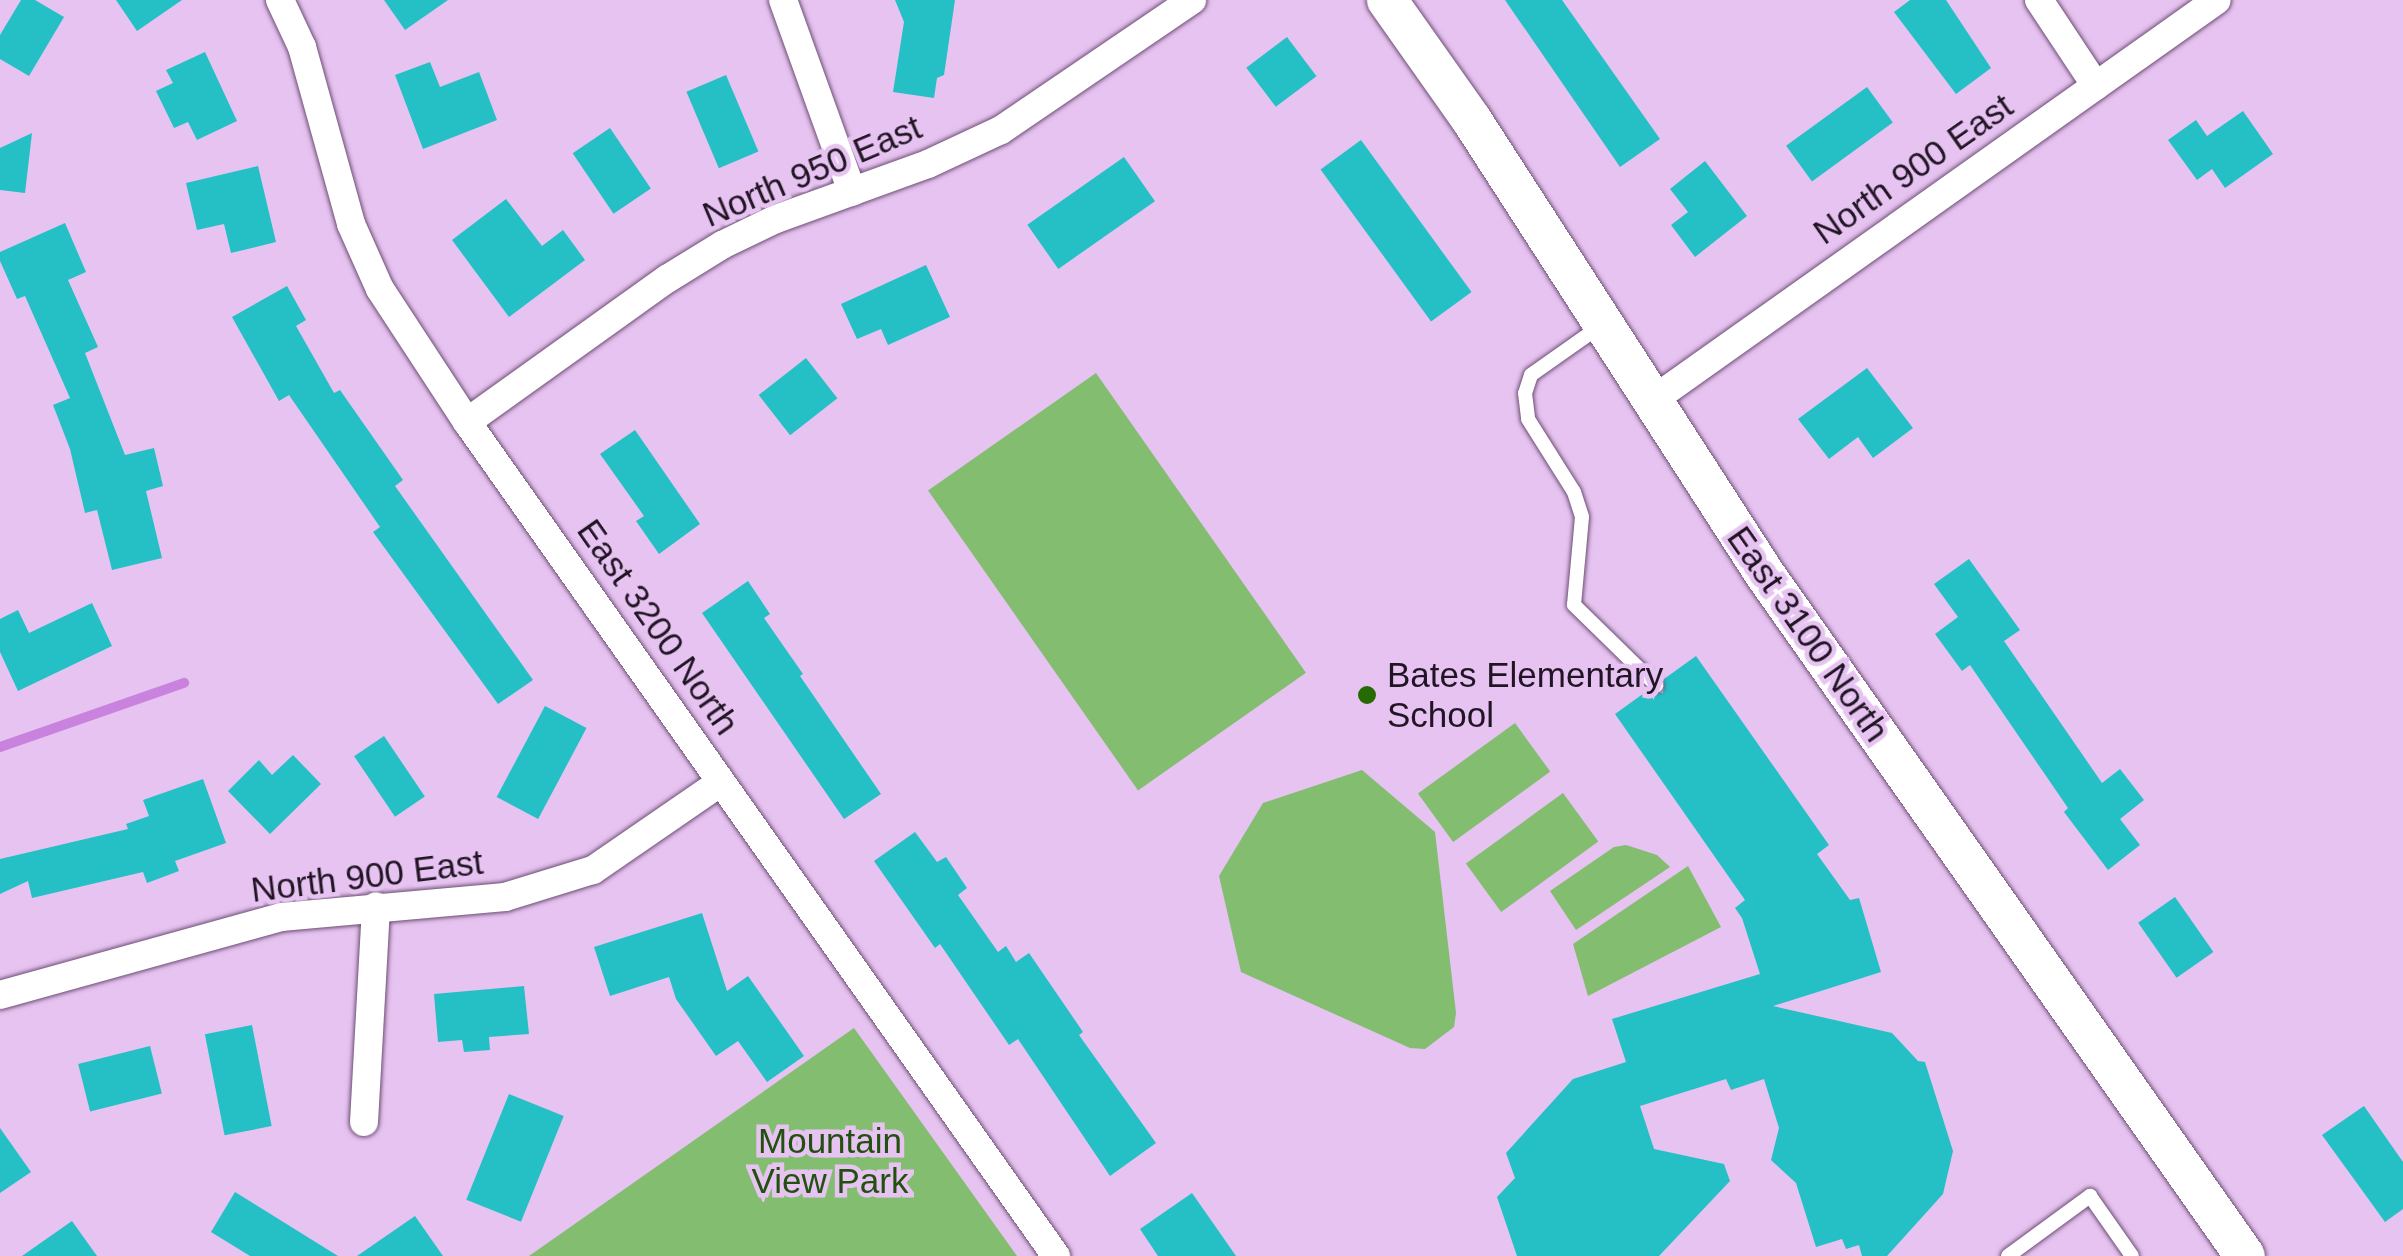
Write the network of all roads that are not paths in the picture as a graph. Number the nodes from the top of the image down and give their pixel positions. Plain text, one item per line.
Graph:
1 (280, 0) edge
2 (783, 0) edge
3 (1192, 0) edge
4 (1388, 0) edge
5 (2039, 0) edge
6 (2217, 0) edge
7 (2096, 86) junction
8 (852, 192) junction
9 (1604, 324) junction
10 (1653, 400) junction
11 (467, 422) junction
12 (1656, 685) dead end
13 (721, 782) junction
14 (376, 906) junction
15 (0, 995) edge
16 (364, 1122) dead end
17 (1056, 1256) edge
18 (2008, 1256) edge
19 (2132, 1256) edge
20 (2245, 1256) edge

1 - 11 street, East 3200 North
2 - 8 street
3 - 8 street, North 950 East
4 - 9 main road, East 3100 North
5 - 7 street
6 - 7 street, North 900 East
7 - 10 street, North 900 East
8 - 11 street, North 950 East
9 - 10 main road, East 3100 North
9 - 12 lane
10 - 20 main road, East 3100 North
11 - 13 street, East 3200 North
13 - 14 street, North 900 East
13 - 17 street, East 3200 North
14 - 15 street, North 900 East
14 - 16 street
18 - 19 lane

